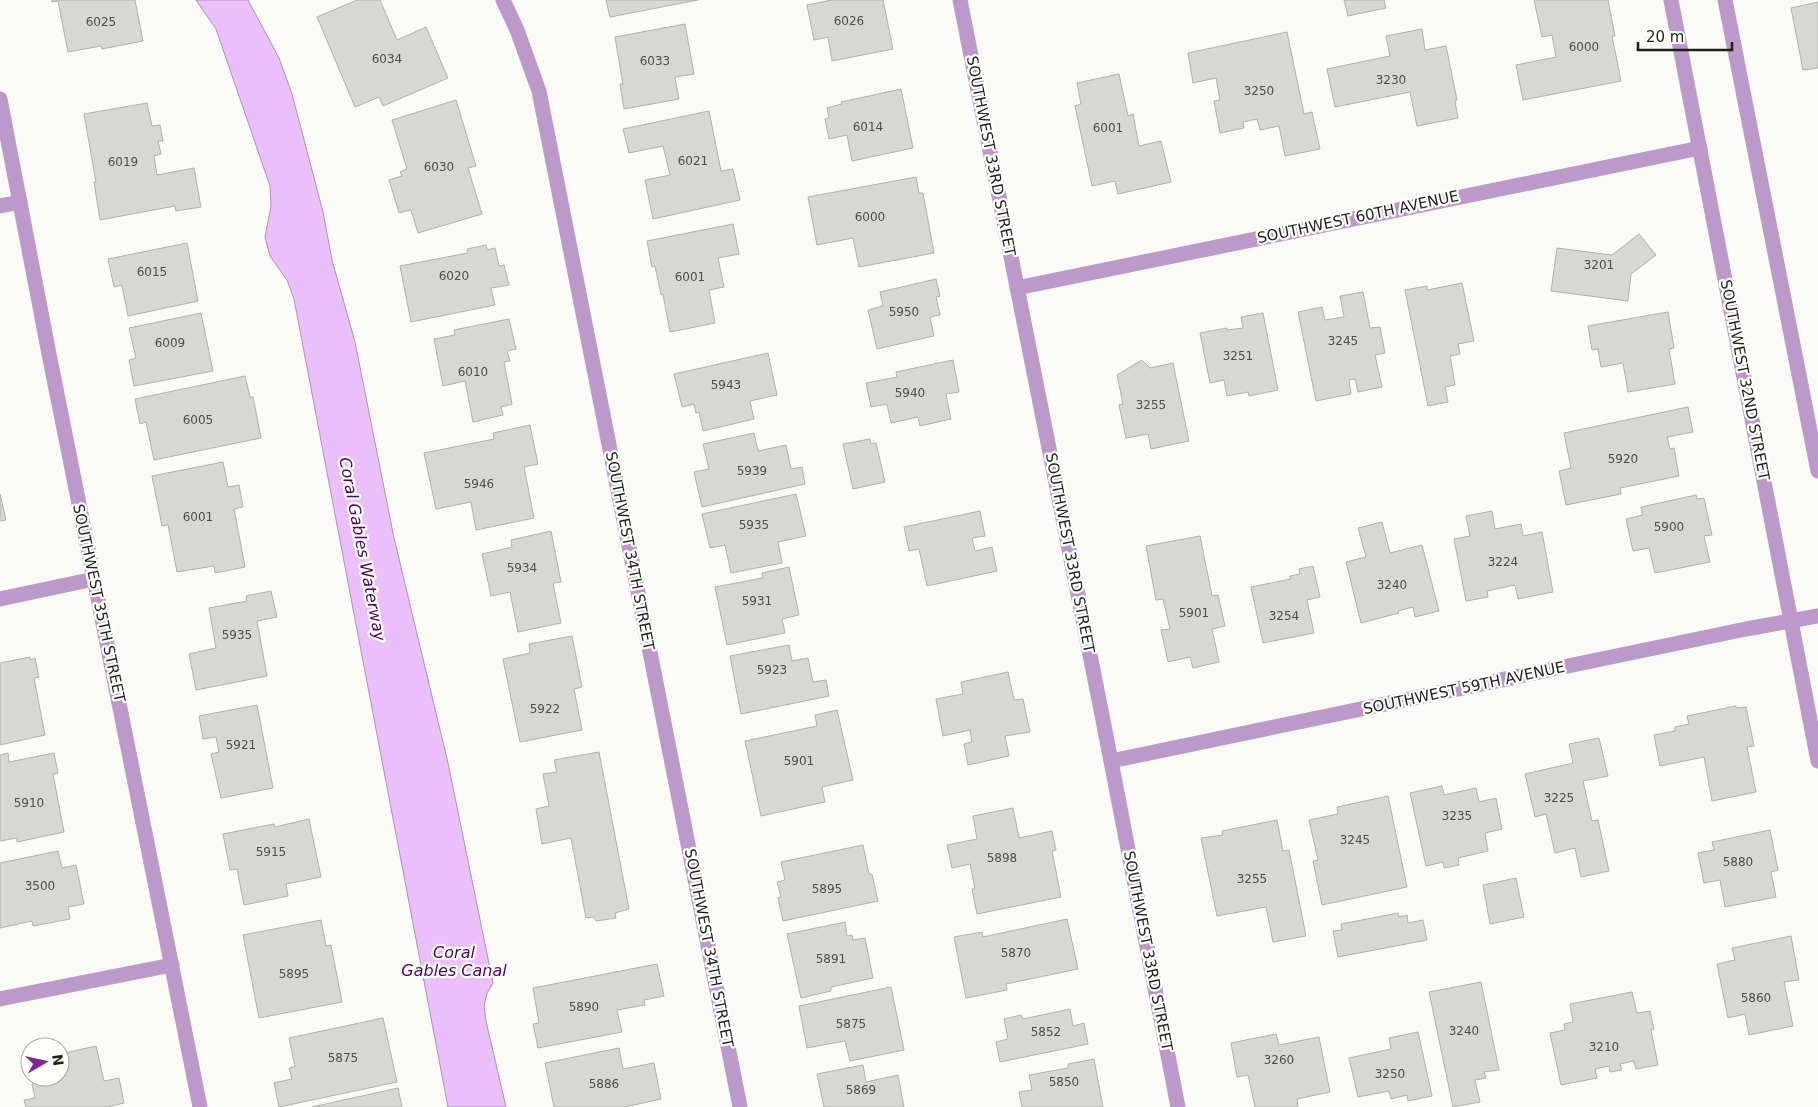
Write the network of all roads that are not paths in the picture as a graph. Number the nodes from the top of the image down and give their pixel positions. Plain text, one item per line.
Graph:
1 (960, 0) edge
2 (1671, 0) edge
3 (1725, 0) edge
4 (504, 1) edge
5 (0, 99) edge
6 (1700, 148) junction
7 (20, 202) junction
8 (0, 206) edge
9 (1017, 288) junction
10 (1818, 471) edge
11 (94, 579) junction
12 (0, 599) edge
13 (1818, 616) edge
14 (1791, 621) junction
15 (1818, 760) edge
16 (1111, 761) junction
17 (172, 965) junction
18 (0, 999) edge
19 (200, 1107) edge
20 (740, 1107) edge
21 (1178, 1107) edge

1 - 9 street, SOUTHWEST 33RD STREET
2 - 6 street, SOUTHWEST 32ND STREET
3 - 10 street
4 - 20 street, SOUTHWEST 34TH STREET
5 - 7 street, SOUTHWEST 35TH STREET
6 - 9 street, SOUTHWEST 60TH AVENUE
6 - 14 street, SOUTHWEST 32ND STREET
7 - 8 street
7 - 11 street, SOUTHWEST 35TH STREET
9 - 16 street, SOUTHWEST 33RD STREET
11 - 12 street
11 - 17 street, SOUTHWEST 35TH STREET
13 - 14 street, SOUTHWEST 59TH AVENUE
14 - 15 street, SOUTHWEST 32ND STREET
14 - 16 street, SOUTHWEST 59TH AVENUE
16 - 21 street, SOUTHWEST 33RD STREET
17 - 18 street
17 - 19 street, SOUTHWEST 35TH STREET

